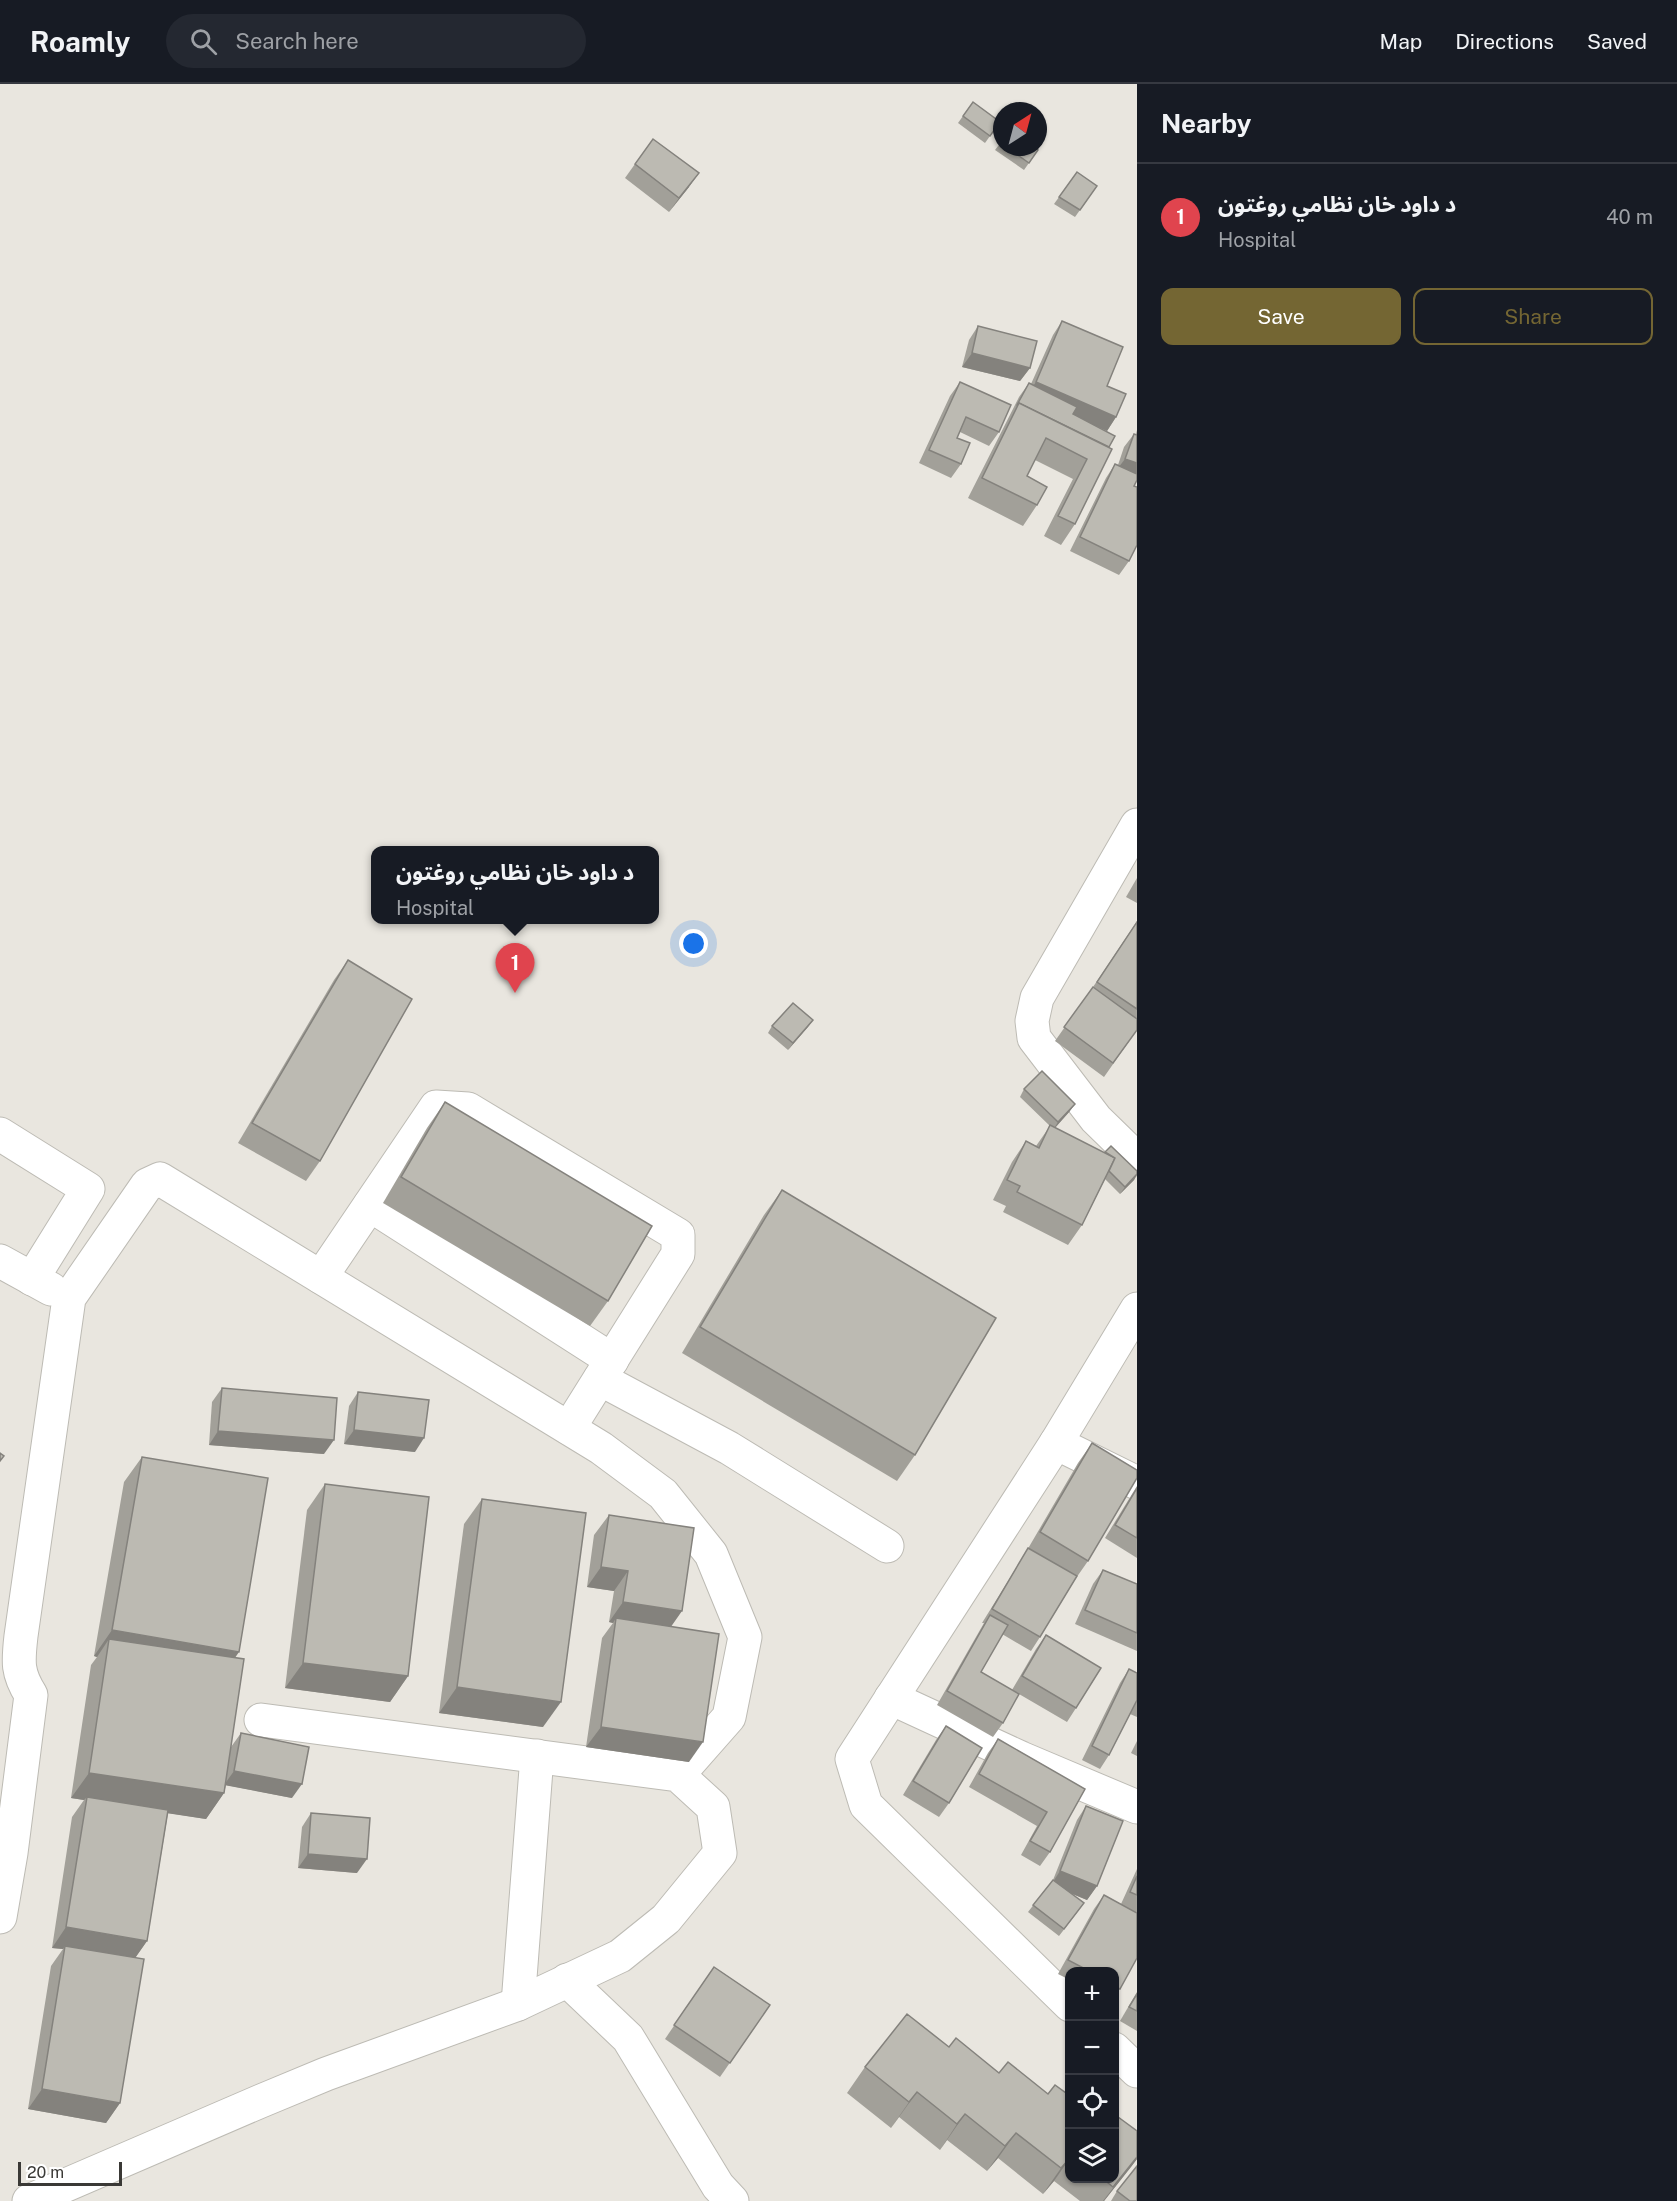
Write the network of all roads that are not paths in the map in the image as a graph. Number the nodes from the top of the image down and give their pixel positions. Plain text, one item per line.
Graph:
1 (1137, 825) edge
2 (0, 1134) edge
3 (1137, 1159) edge
4 (370, 1205) junction
5 (0, 1261) edge
6 (321, 1277) junction
7 (32, 1279) junction
8 (69, 1298) junction
9 (1137, 1309) edge
10 (606, 1369) junction
11 (569, 1428) junction
12 (1056, 1443) junction
13 (1137, 1483) edge
14 (887, 1546) dead end
15 (9, 1661) edge
16 (891, 1698) junction
17 (261, 1720) dead end
18 (537, 1756) junction
19 (678, 1775) junction
20 (1137, 1807) edge
21 (0, 1917) edge
22 (567, 1980) junction
23 (1065, 2000) edge
24 (518, 2004) junction
25 (1119, 2054) edge
26 (1137, 2071) edge
27 (29, 2201) edge
28 (732, 2201) edge

1 - 3 street
2 - 7 street
4 - 6 street
4 - 10 street
4 - 10 street
5 - 7 street
6 - 8 street
6 - 11 street
7 - 8 street
8 - 15 street
9 - 12 street
10 - 11 street
10 - 14 street
11 - 19 street
12 - 13 street
12 - 16 street
15 - 21 street
16 - 20 street
16 - 23 street
17 - 18 street
18 - 19 street
18 - 24 street
19 - 22 street
22 - 24 street
22 - 28 street
24 - 27 street
25 - 26 street

